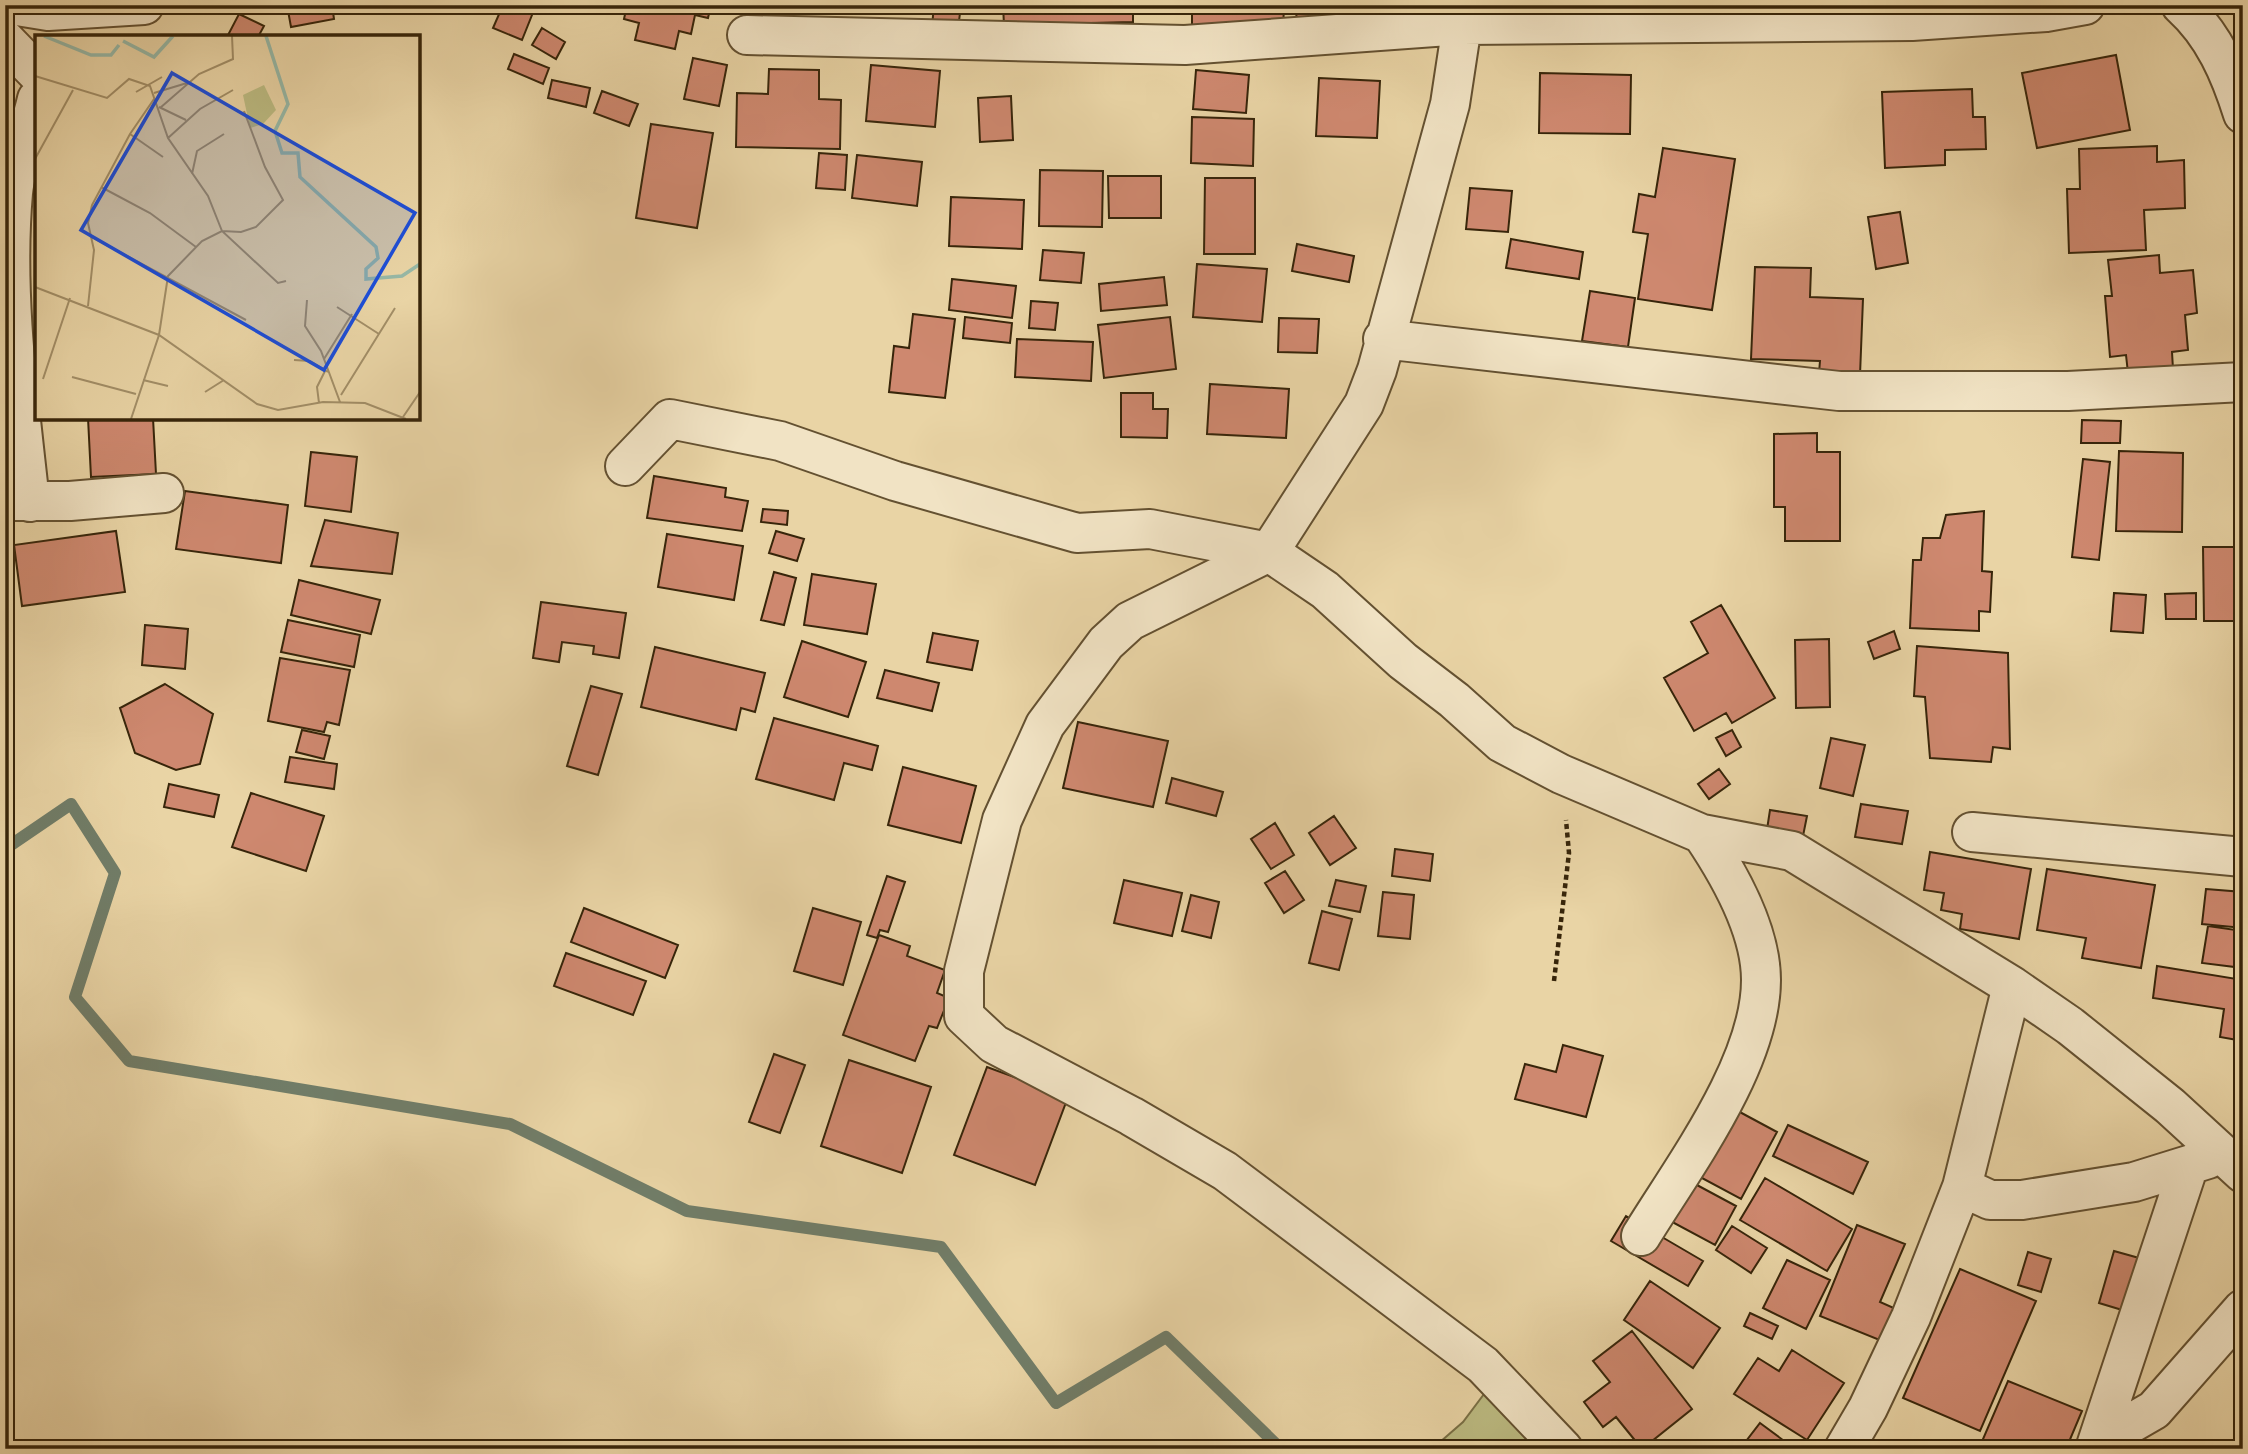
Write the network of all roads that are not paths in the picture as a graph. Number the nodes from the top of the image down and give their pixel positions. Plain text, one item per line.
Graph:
1 (11, 5) edge
2 (144, 5) edge
3 (2085, 5) edge
4 (2181, 5) edge
5 (1458, 15) edge
6 (747, 36) dead end
7 (5, 40) edge
8 (35, 71) edge
9 (35, 107) edge
10 (2243, 114) edge
11 (1383, 339) junction
12 (2243, 382) edge
13 (625, 466) dead end
14 (164, 493) dead end
15 (18, 501) edge
16 (1269, 552) junction
17 (1972, 832) dead end
18 (1702, 834) junction
19 (2243, 857) edge
20 (2012, 986) junction
21 (2218, 1164) edge
22 (1962, 1187) junction
23 (1641, 1236) dead end
24 (2243, 1309) edge
25 (2096, 1446) edge
26 (1563, 1449) edge
27 (1844, 1449) edge

1 - 2 street
3 - 5 street
4 - 10 street
5 - 6 street
5 - 11 street
7 - 8 street
9 - 15 street
11 - 12 street
11 - 16 street
13 - 16 street
14 - 15 street
16 - 18 street
16 - 26 street
17 - 19 street
18 - 20 street
18 - 23 street
20 - 21 street
20 - 22 street
21 - 22 street
21 - 25 street
22 - 27 street
24 - 25 street

